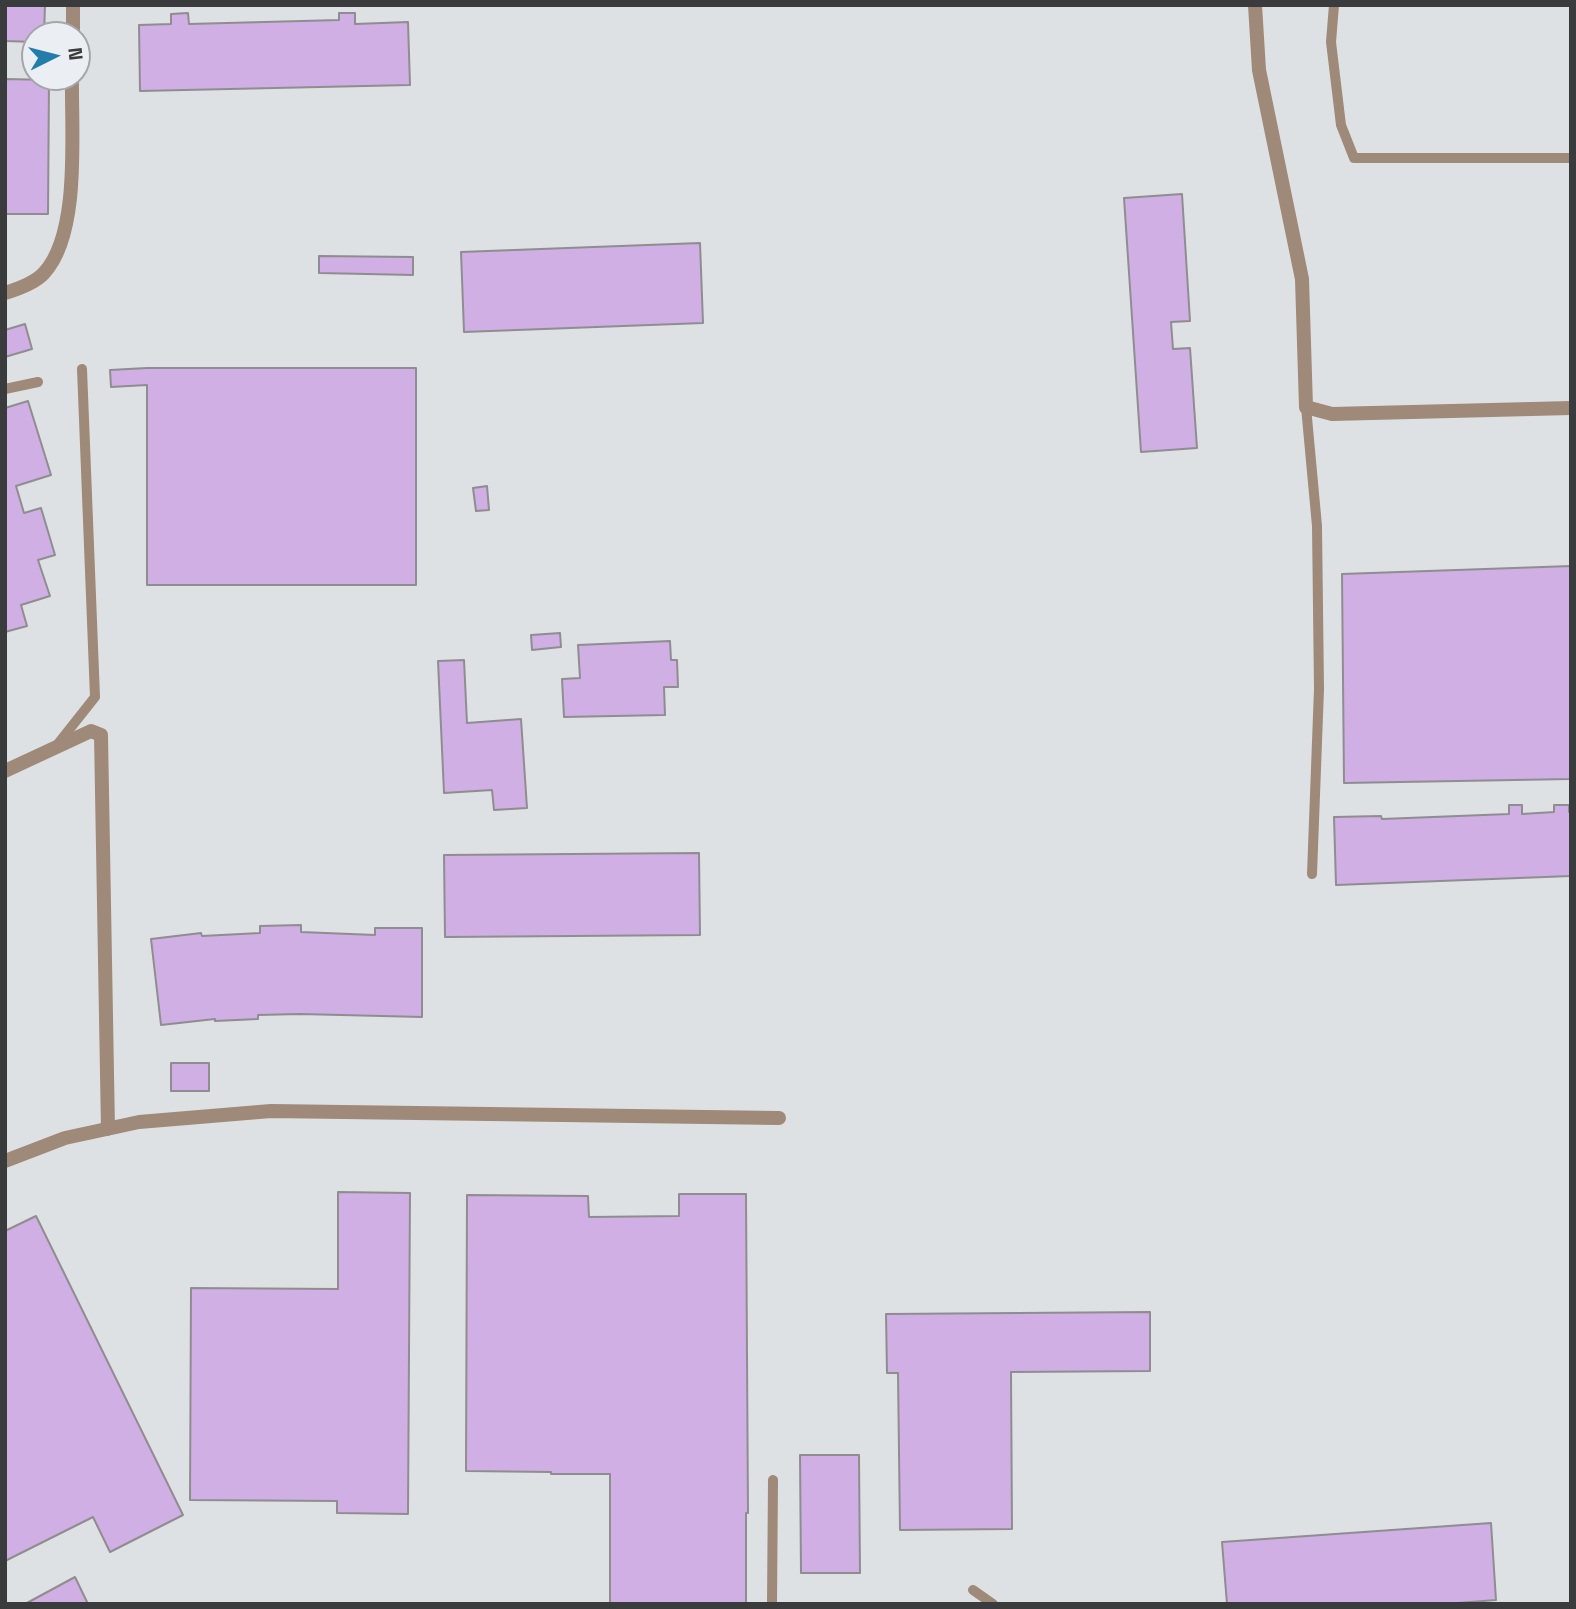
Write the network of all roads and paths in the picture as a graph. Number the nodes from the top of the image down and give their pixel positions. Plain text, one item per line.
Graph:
1 (1255, 5) edge
2 (1334, 5) edge
3 (72, 91) edge
4 (1571, 158) edge
5 (5, 293) edge
6 (82, 369) dead end
7 (38, 382) dead end
8 (5, 389) edge
9 (1306, 407) junction
10 (1571, 408) edge
11 (57, 746) junction
12 (5, 771) edge
13 (1312, 874) dead end
14 (779, 1118) dead end
15 (108, 1129) junction
16 (5, 1161) edge
17 (773, 1480) dead end
18 (974, 1590) dead end
19 (772, 1604) edge
20 (993, 1604) edge

1 - 9 street
2 - 4 lane
3 - 5 street
6 - 11 lane
7 - 8 lane
9 - 10 street
9 - 13 lane
11 - 12 street
11 - 15 street
14 - 15 street
15 - 16 street
17 - 19 lane
18 - 20 lane

